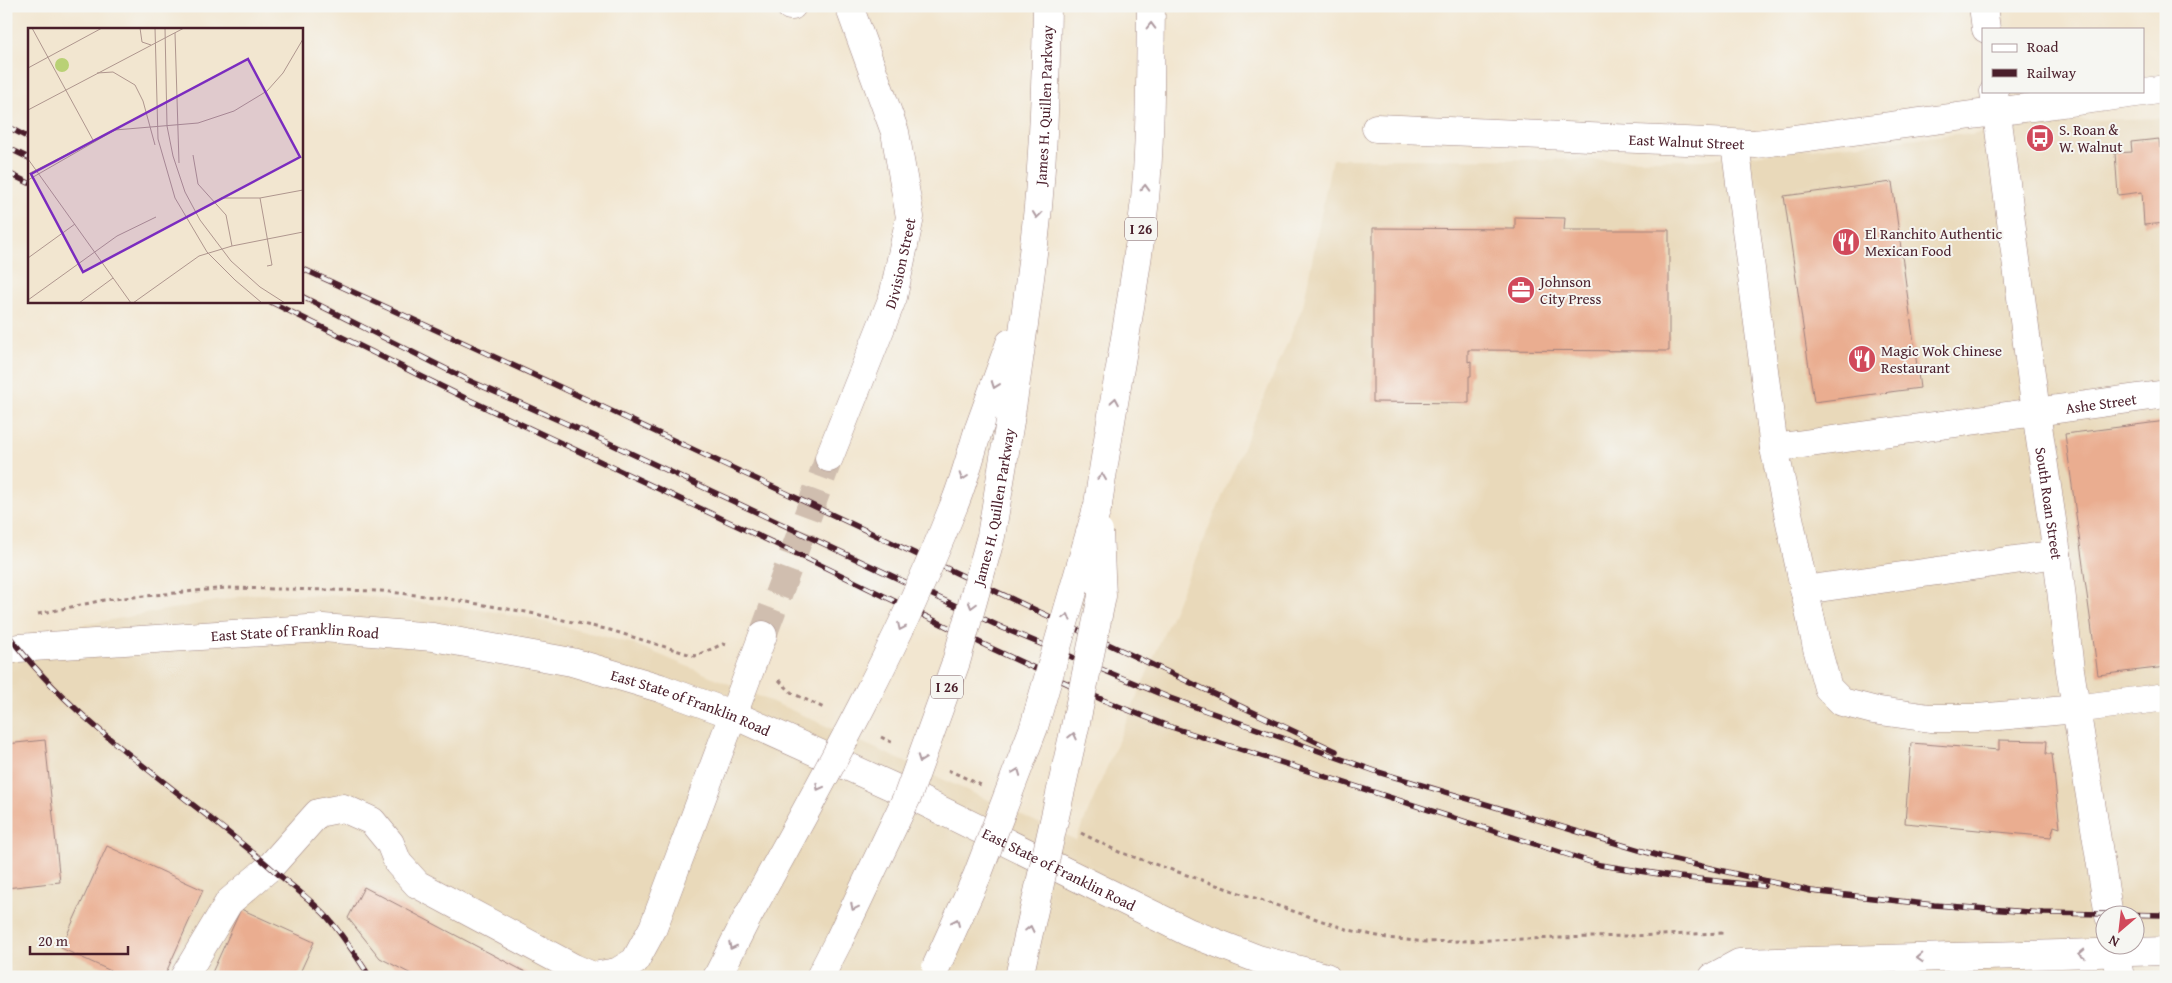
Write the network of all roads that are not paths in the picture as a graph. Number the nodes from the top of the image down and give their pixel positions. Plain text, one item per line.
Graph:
1 (849, 6) edge
2 (1047, 6) edge
3 (1151, 6) edge
4 (1983, 6) edge
5 (1986, 28) edge
6 (2166, 89) edge
7 (2144, 91) edge
8 (2123, 92) edge
9 (1995, 101) edge
10 (1376, 128) dead end
11 (1735, 144) junction
12 (1029, 290) junction
13 (2166, 394) edge
14 (2036, 412) junction
15 (1774, 448) junction
16 (829, 458) tunnel mouth
17 (1098, 505) junction
18 (2056, 554) junction
19 (1804, 590) junction
20 (759, 645) tunnel mouth
21 (6, 651) edge
22 (2166, 697) edge
23 (2076, 709) junction
24 (734, 715) junction
25 (2107, 906) edge
26 (2166, 951) edge
27 (2116, 958) edge
28 (933, 972) edge
29 (184, 977) edge
30 (717, 977) edge
31 (820, 977) edge
32 (1020, 977) edge
33 (1326, 977) edge
34 (1712, 977) edge

1 - 16 main road, Division Street
2 -> 12 main road, James H. Quillen Parkway / I 26
17 -> 3 main road, I 26
4 - 5 main road
6 - 7 main road, East Walnut Street
8 - 9 main road, East Walnut Street
9 - 11 main road, East Walnut Street
9 - 14 main road, South Roan Street
10 - 11 main road, East Walnut Street
11 - 15 main road
12 -> 30 main road, bridge
12 -> 31 main road, James H. Quillen Parkway / I 26, bridge
13 - 14 main road, Ashe Street
14 - 15 main road, Ashe Street
14 - 18 main road, South Roan Street
15 - 19 main road
28 -> 17 main road, I 26, bridge
32 -> 17 main road, bridge
18 - 19 main road
18 - 23 main road, South Roan Street
19 - 23 main road
20 - 24 main road
21 - 24 main road, East State of Franklin Road
22 - 23 main road
23 - 25 main road, South Roan Street
24 - 29 main road
24 - 33 main road, East State of Franklin Road
26 - 27 main road
27 -> 34 main road

